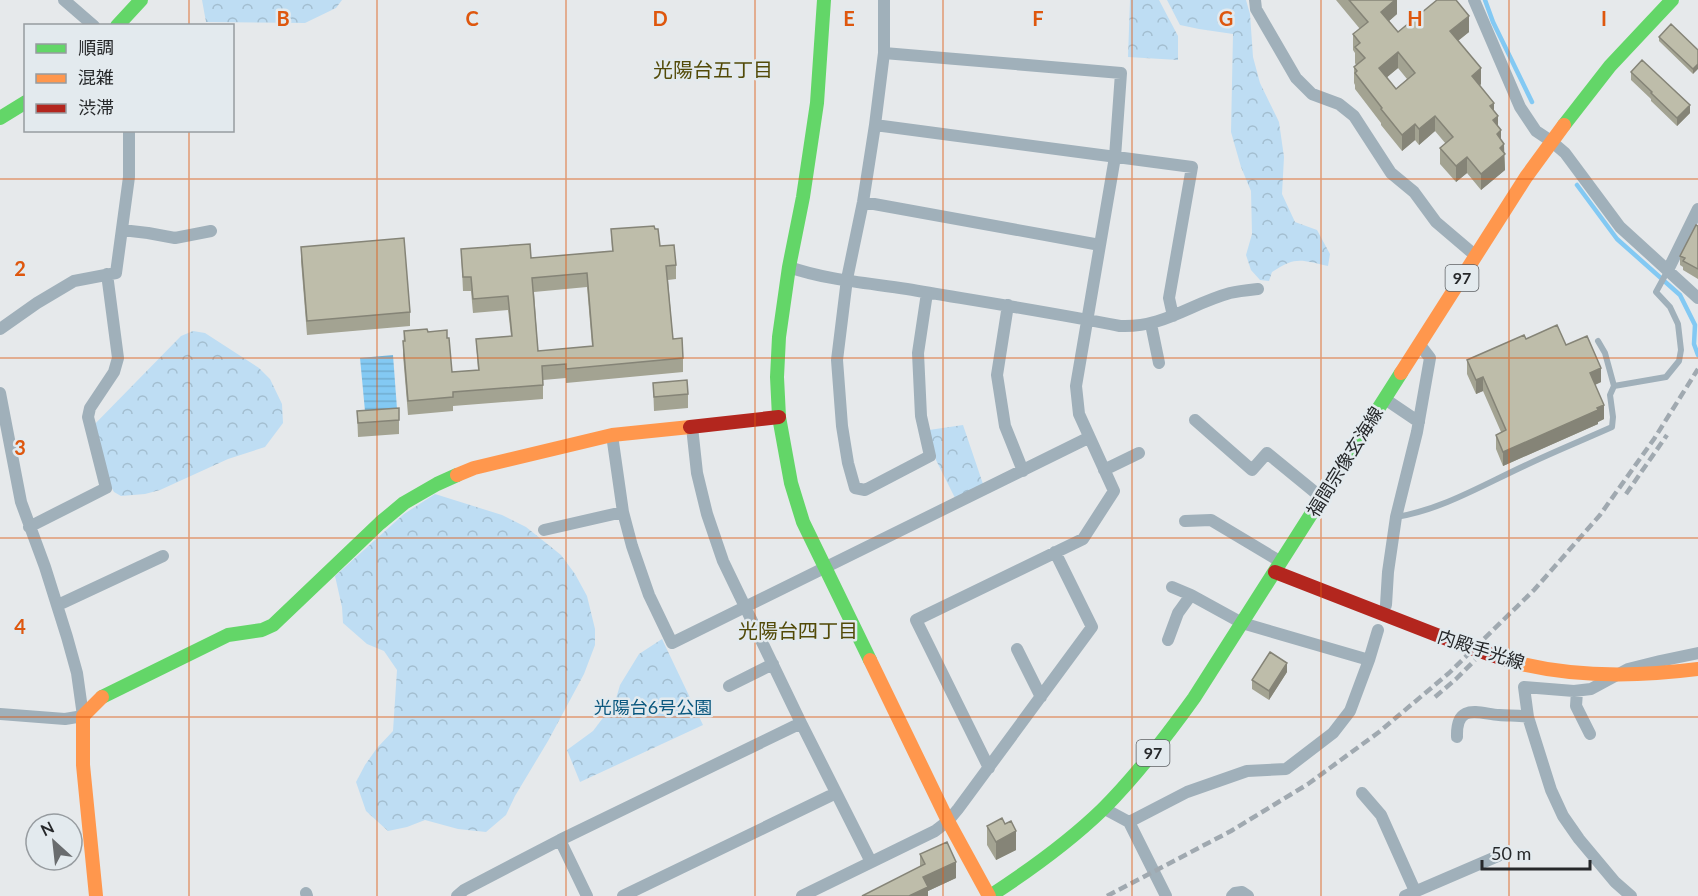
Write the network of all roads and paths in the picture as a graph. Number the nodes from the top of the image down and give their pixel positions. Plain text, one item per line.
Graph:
1 (64, 0) edge
2 (141, 0) edge
3 (824, 0) edge
4 (884, 0) edge
5 (1255, 0) edge
6 (1474, 0) edge
7 (1672, 0) edge
8 (92, 24) edge
9 (119, 24) edge
10 (884, 53) junction
11 (24, 103) edge
12 (0, 118) edge
13 (875, 125) junction
14 (129, 132) edge
15 (1551, 141) junction
16 (1114, 157) junction
17 (863, 202) junction
18 (1698, 209) edge
19 (122, 230) junction
20 (211, 231) dead end
21 (1100, 245) junction
22 (1476, 256) junction
23 (789, 267) junction
24 (1666, 273) junction
25 (107, 274) junction
26 (847, 279) junction
27 (1258, 289) dead end
28 (927, 293) junction
29 (1698, 298) edge
30 (1008, 305) junction
31 (1173, 316) junction
32 (1088, 320) junction
33 (1151, 324) junction
34 (0, 329) edge
35 (1598, 341) dead end
36 (1420, 345) junction
37 (1159, 363) dead end
38 (1614, 386) junction
39 (0, 393) edge
40 (1385, 399) junction
41 (779, 417) junction
42 (1195, 420) dead end
43 (1419, 422) junction
44 (692, 427) junction
45 (612, 435) junction
46 (1088, 438) junction
47 (1139, 453) dead end
48 (1104, 470) junction
49 (1023, 471) junction
50 (1322, 498) junction
51 (623, 512) junction
52 (1396, 517) junction
53 (1185, 521) dead end
54 (29, 527) junction
55 (544, 530) dead end
56 (1055, 552) junction
57 (163, 556) dead end
58 (1278, 567) junction
59 (824, 568) junction
60 (1172, 587) dead end
61 (1191, 595) junction
62 (58, 605) junction
63 (1386, 605) dead end
64 (744, 606) junction
65 (1242, 623) junction
66 (1378, 630) dead end
67 (1168, 640) dead end
68 (1017, 649) dead end
69 (1698, 653) edge
70 (1370, 660) junction
71 (773, 664) junction
72 (1698, 669) edge
73 (729, 686) dead end
74 (1577, 691) junction
75 (1041, 697) junction
76 (0, 714) edge
77 (83, 717) junction
78 (1528, 717) junction
79 (801, 723) junction
80 (1590, 734) dead end
81 (1457, 737) dead end
82 (989, 768) junction
83 (836, 793) junction
84 (1362, 794) dead end
85 (1103, 808) junction
86 (948, 821) junction
87 (1129, 822) junction
88 (560, 840) junction
89 (1498, 856) dead end
90 (871, 862) junction
91 (1410, 894) edge
92 (96, 896) edge
93 (457, 896) edge
94 (587, 896) edge
95 (623, 896) edge
96 (802, 896) edge
97 (989, 896) edge
98 (1166, 896) edge
99 (1233, 896) edge
100 (1248, 896) edge
101 (1631, 896) edge

1 - 8 street
2 - 9 street
3 - 23 street
4 - 10 street
5 - 22 street
6 - 15 street
7 - 15 street, 福間宗像玄海線 / 97
10 - 13 street
10 - 16 street
11 - 12 street
13 - 16 street
13 - 17 street
14 - 19 street
15 - 22 street, 福間宗像玄海線 / 97
15 - 24 street
16 - 21 street
16 - 31 street
17 - 21 street
17 - 26 street
18 - 24 street
19 - 20 street
19 - 25 street
21 - 32 street
22 - 36 street, 福間宗像玄海線 / 97
23 - 26 street
23 - 41 street
24 - 29 street
24 - 38 lane
25 - 34 street
25 - 54 street
26 - 28 street
26 - 28 street
27 - 31 street
28 - 30 street
30 - 32 street
30 - 49 street
31 - 33 street
32 - 33 street
32 - 46 street
33 - 37 street
35 - 38 lane
36 - 40 street, 福間宗像玄海線 / 97
36 - 43 street
38 - 52 lane
39 - 54 street
40 - 43 street
40 - 50 street, 福間宗像玄海線 / 97
41 - 44 street
41 - 59 street
42 - 50 street
43 - 52 street
44 - 45 street
44 - 64 street
45 - 51 street
45 - 77 street
46 - 48 street
46 - 49 street
47 - 48 street
48 - 56 street
49 - 59 street
50 - 58 street, 福間宗像玄海線 / 97
51 - 55 street
51 - 64 street
52 - 63 street
53 - 58 street
54 - 62 street
56 - 75 street
56 - 82 street
57 - 62 street
58 - 65 street, 福間宗像玄海線 / 97
58 - 72 street, 内殿手光線
59 - 64 street
59 - 86 street
60 - 61 street
61 - 65 street
61 - 67 street
62 - 77 street
64 - 71 street
65 - 70 street
65 - 85 street, 福間宗像玄海線 / 97
66 - 70 street
68 - 75 street
69 - 74 street
70 - 87 street
71 - 73 street
71 - 79 street
74 - 78 street
74 - 80 street
75 - 82 street
76 - 77 street
77 - 92 street
78 - 81 street
78 - 101 street
79 - 83 street
79 - 88 street
82 - 86 street
83 - 90 street
83 - 95 street
84 - 91 street
85 - 87 street
85 - 97 street, 福間宗像玄海線 / 97
86 - 90 street
86 - 97 street
87 - 98 street
88 - 93 street
88 - 94 street
89 - 91 street
90 - 96 street
99 - 100 street

